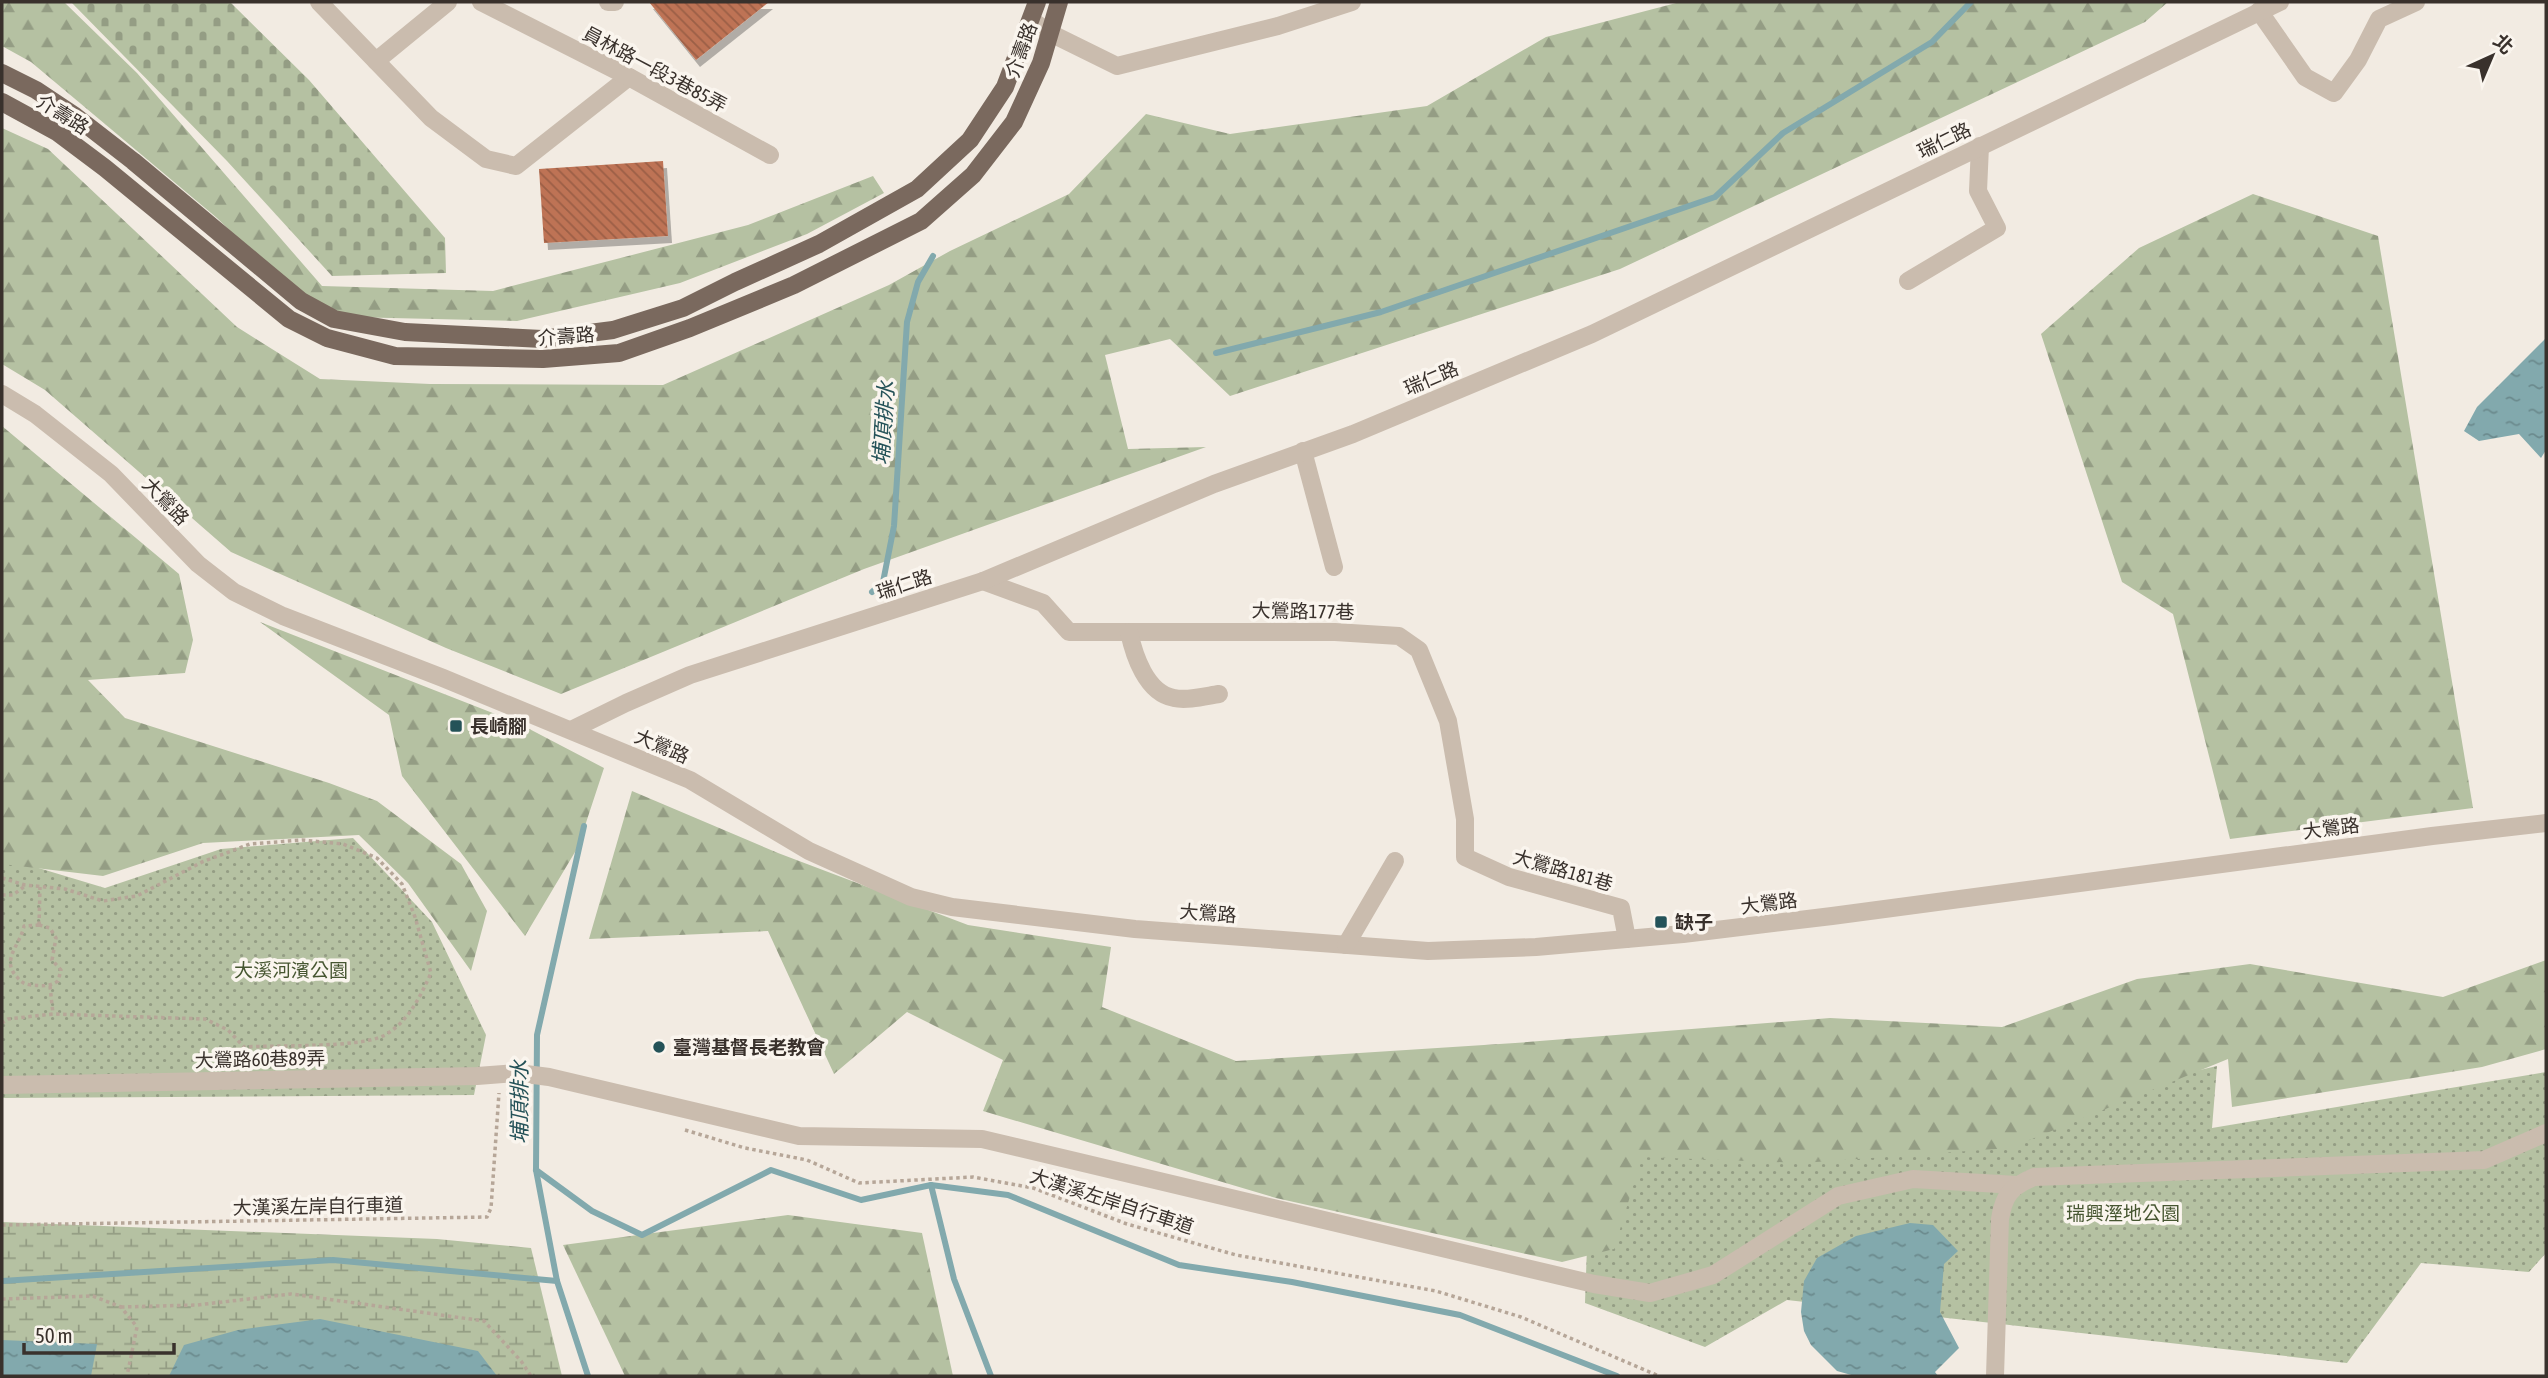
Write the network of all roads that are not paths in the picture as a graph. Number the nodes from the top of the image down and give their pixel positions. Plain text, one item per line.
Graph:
1 (319, 2) edge
2 (449, 2) edge
3 (481, 2) edge
4 (608, 2) edge
5 (615, 2) edge
6 (1037, 2) edge
7 (1059, 2) edge
8 (1352, 2) edge
9 (2280, 2) edge
10 (2416, 2) edge
11 (2259, 11) junction
12 (1031, 20) junction
13 (1050, 33) junction
14 (376, 61) junction
15 (2, 73) edge
16 (629, 77) junction
17 (2, 102) edge
18 (1980, 146) junction
19 (770, 155) dead end
20 (1908, 281) dead end
21 (2, 394) edge
22 (1303, 451) junction
23 (1334, 567) dead end
24 (983, 581) junction
25 (1129, 632) junction
26 (1219, 694) dead end
27 (571, 730) junction
28 (2546, 823) edge
29 (1465, 858) joint
30 (1395, 862) dead end
31 (1627, 939) junction
32 (1346, 945) junction
33 (2, 1085) edge
34 (2546, 1133) edge
35 (2017, 1185) junction
36 (1995, 1376) edge

1 - 14 street
2 - 14 street
3 - 16 street, 員林路一段3巷85弄
4 - 5 street
6 - 12 main road, 介壽路
7 - 13 main road, 介壽路
8 - 13 street
9 - 11 street, 瑞仁路
10 - 11 street
11 - 18 street, 瑞仁路
12 - 13 street
12 - 15 main road, 介壽路
13 - 17 main road, 介壽路
14 - 16 street
16 - 19 street, 員林路一段3巷85弄
18 - 20 street
18 - 22 street, 瑞仁路
21 - 27 street, 大鶯路
22 - 23 street
22 - 24 street, 瑞仁路
24 - 25 street, 大鶯路177巷
24 - 27 street, 瑞仁路
25 - 26 street
25 - 29 street, 大鶯路177巷
27 - 32 street, 大鶯路
28 - 31 street, 大鶯路
29 - 31 street, 大鶯路181巷
30 - 32 street
31 - 32 street, 大鶯路
33 - 35 street, 大鶯路60巷89弄
34 - 35 street, 大鶯路60巷89弄
35 - 36 street

